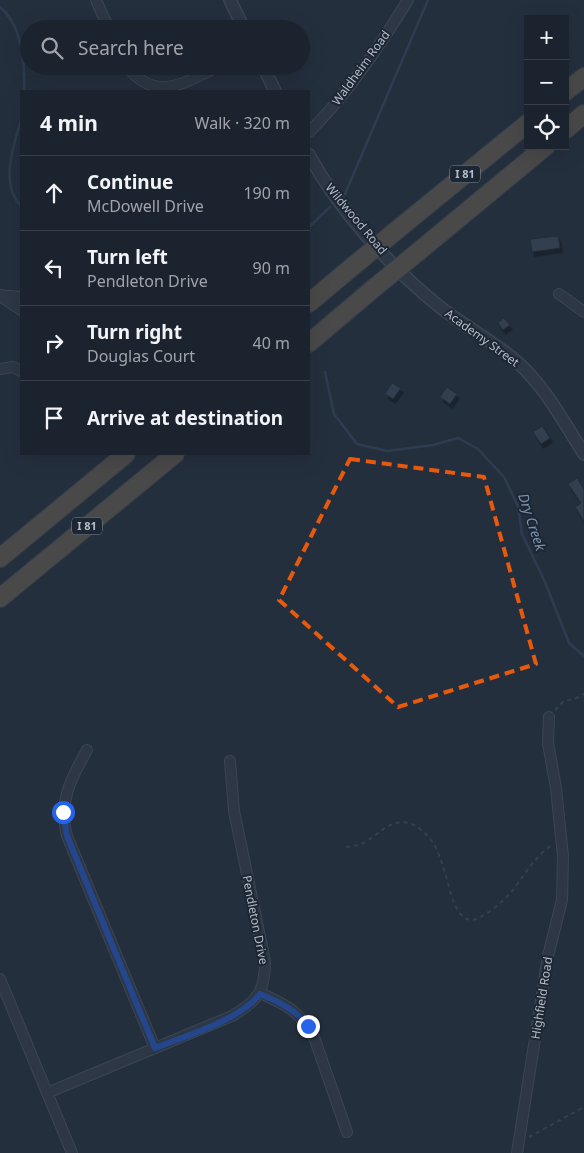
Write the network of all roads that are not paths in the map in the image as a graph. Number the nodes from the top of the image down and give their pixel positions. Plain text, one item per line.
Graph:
1 (96, 0) edge
2 (230, 0) edge
3 (408, 0) edge
4 (105, 20) edge
5 (240, 20) edge
6 (135, 75) edge
7 (201, 75) edge
8 (267, 75) edge
9 (584, 76) edge
10 (569, 89) edge
11 (275, 90) edge
12 (584, 114) edge
13 (524, 126) edge
14 (569, 127) edge
15 (310, 131) edge
16 (541, 150) edge
17 (310, 157) edge
18 (407, 279) joint
19 (559, 294) dead end
20 (1, 296) edge
21 (20, 297) edge
22 (310, 303) edge
23 (20, 309) edge
24 (584, 312) edge
25 (310, 342) edge
26 (0, 369) edge
27 (20, 370) edge
28 (584, 454) edge
29 (125, 455) edge
30 (173, 455) edge
31 (0, 558) edge
32 (0, 598) edge
33 (549, 717) road end
34 (87, 750) dead end
35 (230, 761) dead end
36 (0, 979) edge
37 (260, 994) junction
38 (155, 1048) junction
39 (47, 1093) junction
40 (347, 1132) dead end
41 (72, 1153) edge
42 (517, 1153) edge

1 - 4 street
2 - 5 street
3 - 15 street, Waldheim Road
6 - 7 street
8 - 11 street
9 - 10 highway
12 - 14 highway
13 - 22 highway, I 81, bridge
16 - 25 highway, I 81, bridge
17 - 18 street, Wildwood Road
18 - 28 street, Academy Street
19 - 24 street
20 - 21 street
20 - 23 street
26 - 27 street
29 - 31 highway, I 81
30 - 32 highway, I 81
33 - 42 street, Highfield Road
34 - 38 street
35 - 37 street, Pendleton Drive
36 - 39 street
37 - 38 street
37 - 40 street
38 - 39 street
39 - 41 street

